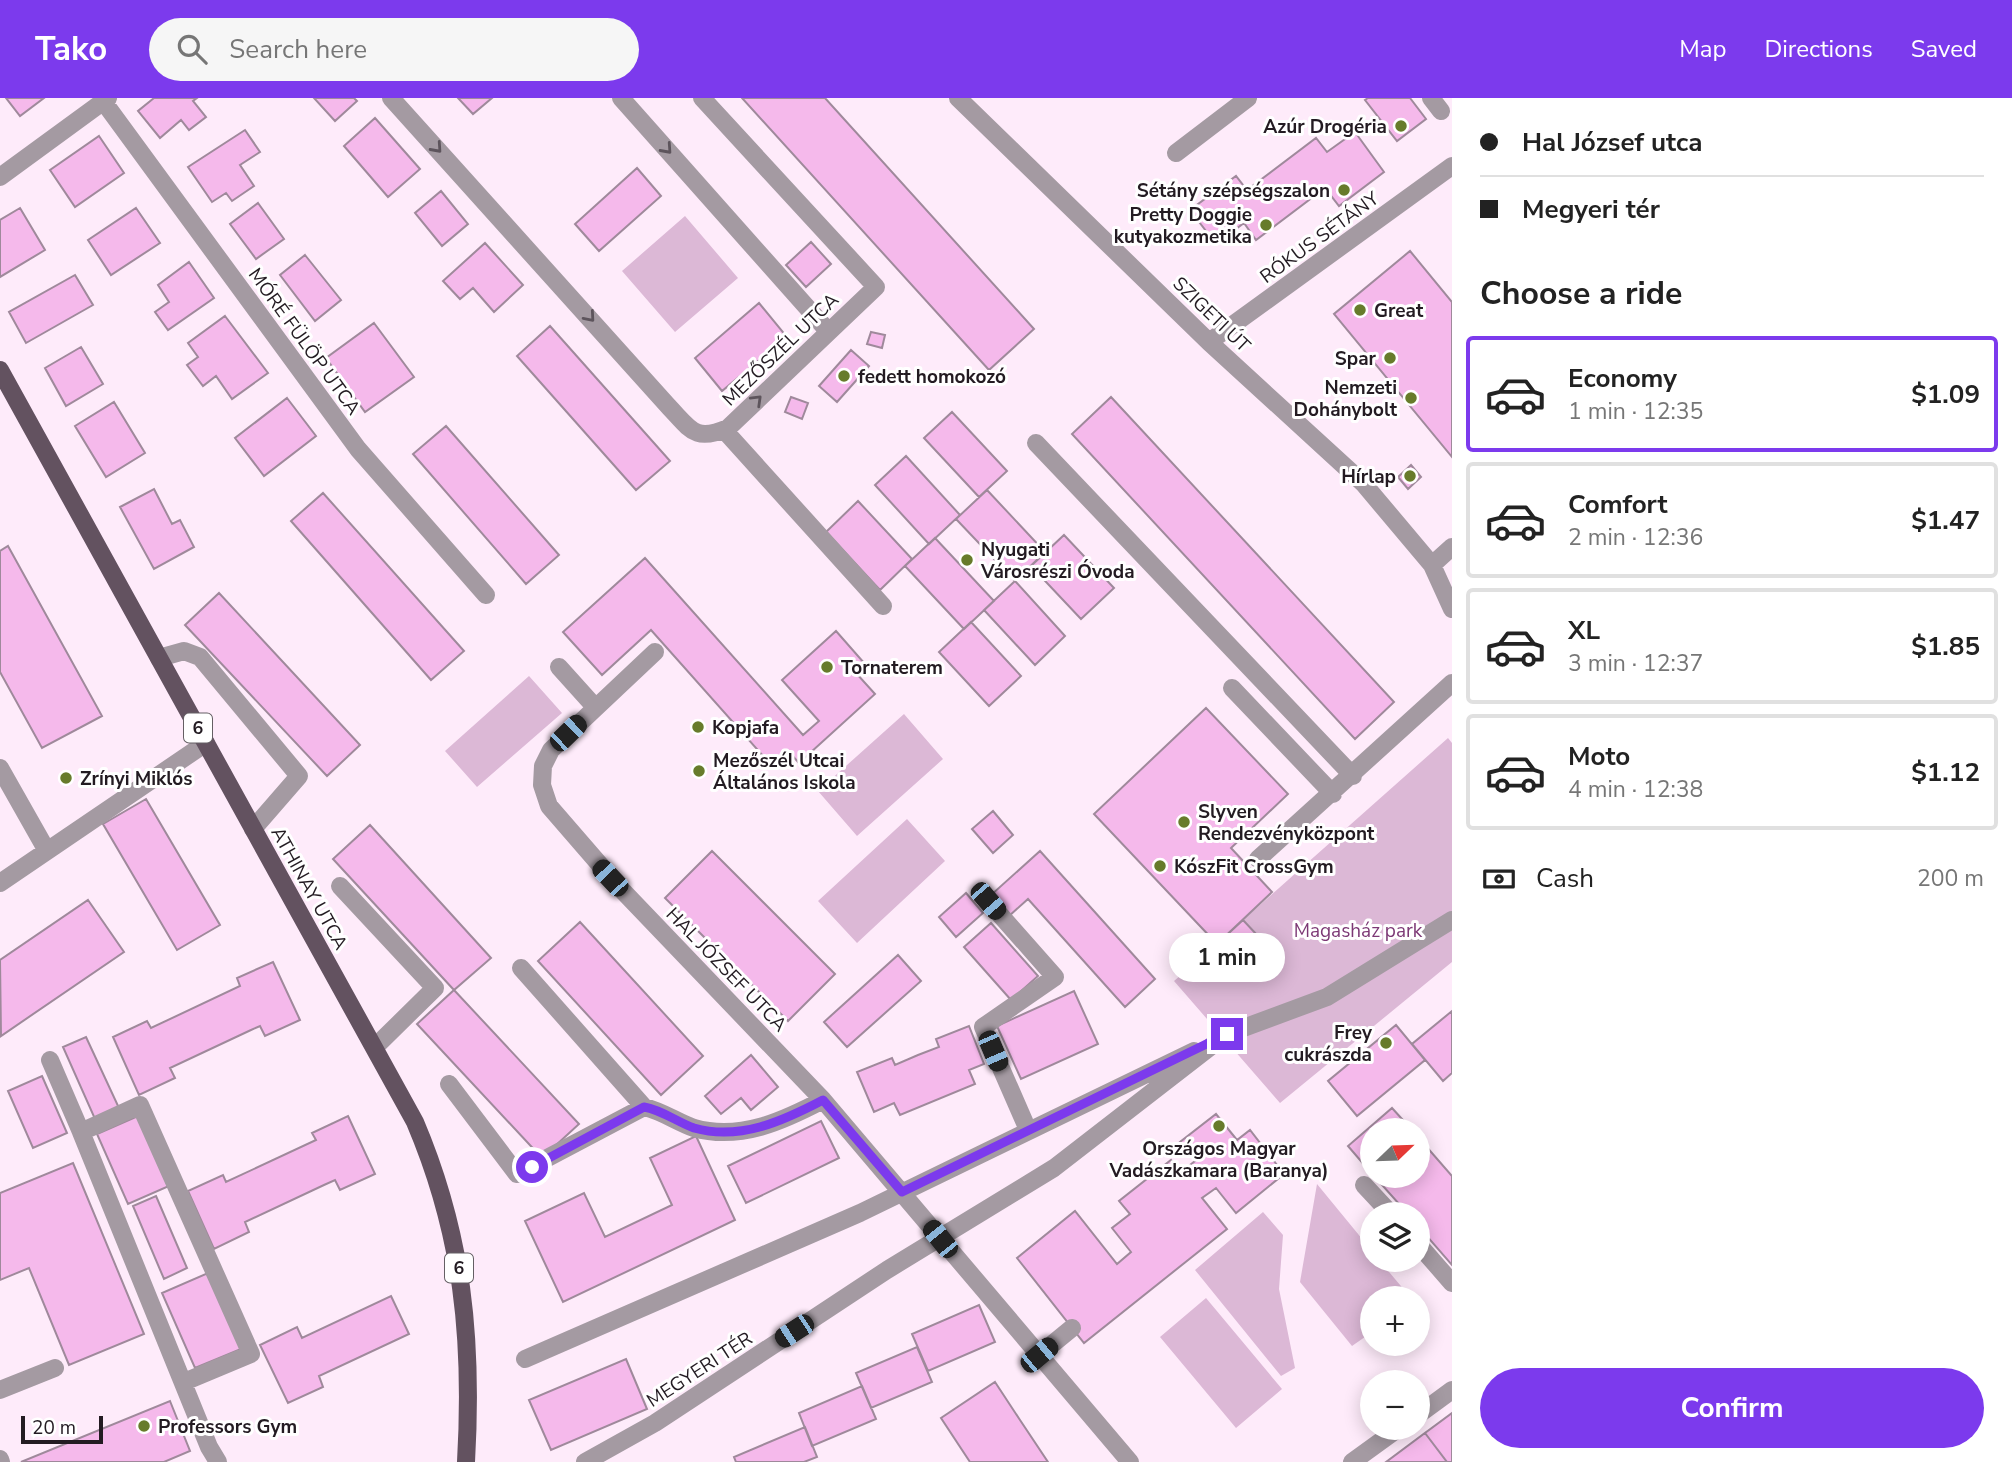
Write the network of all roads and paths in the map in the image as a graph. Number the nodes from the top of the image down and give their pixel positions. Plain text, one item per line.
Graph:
1 (391, 98) edge
2 (621, 98) edge
3 (702, 98) edge
4 (958, 98) edge
5 (1248, 98) edge
6 (105, 100) edge
7 (1176, 153) dead end
8 (1452, 166) edge
9 (0, 177) edge
10 (828, 331) junction
11 (1209, 342) junction
12 (0, 370) edge
13 (724, 430) junction
14 (1036, 443) dead end
15 (1452, 547) edge
16 (1432, 565) junction
17 (485, 595) dead end
18 (883, 606) dead end
19 (1452, 608) edge
20 (655, 652) dead end
21 (159, 658) junction
22 (559, 667) dead end
23 (1452, 683) edge
24 (1232, 688) dead end
25 (595, 707) junction
26 (206, 743) junction
27 (0, 768) edge
28 (1353, 776) junction
29 (1333, 794) junction
30 (253, 829) junction
31 (47, 851) junction
32 (1258, 859) dead end
33 (0, 883) edge
34 (340, 886) dead end
35 (988, 901) dead end
36 (1452, 920) edge
37 (521, 968) dead end
38 (1225, 1036) junction
39 (375, 1047) junction
40 (50, 1060) dead end
41 (449, 1084) dead end
42 (823, 1100) junction
43 (644, 1107) junction
44 (1027, 1130) junction
45 (81, 1132) junction
46 (1367, 1188) edge
47 (902, 1192) junction
48 (1380, 1202) edge
49 (940, 1239) junction
50 (1430, 1258) edge
51 (1452, 1283) edge
52 (1072, 1328) dead end
53 (1039, 1355) junction
54 (525, 1359) dead end
55 (55, 1368) dead end
56 (184, 1382) junction
57 (0, 1390) edge
58 (1452, 1390) edge
59 (1430, 1406) edge
60 (1382, 1440) edge
61 (218, 1462) edge
62 (466, 1462) edge
63 (585, 1462) edge
64 (1130, 1462) edge
65 (1352, 1462) edge

1 -> 13 street, MEZŐSZÉL UTCA
2 -> 10 street
3 - 10 street, MEZŐSZÉL UTCA
4 - 11 street, SZIGETI ÚT
5 - 7 street
6 - 9 street
6 - 17 street, MÓRÉ FÜLÖP UTCA
8 - 11 street, RÓKUS SÉTÁNY
13 -> 10 street, MEZŐSZÉL UTCA
11 - 16 street, SZIGETI ÚT
12 - 21 main road, ATHINAY UTCA / 6
13 - 18 street
14 - 28 street
15 - 16 street
16 - 19 street, SZIGETI ÚT
20 - 25 street, HAL JÓZSEF UTCA
21 - 26 main road, ATHINAY UTCA / 6
21 - 30 street
22 - 25 street
23 - 28 street
24 - 29 street
25 - 42 street, HAL JÓZSEF UTCA
26 - 30 main road, ATHINAY UTCA / 6
26 - 31 street
27 - 31 street
28 - 29 street
29 - 32 street
30 - 39 main road, ATHINAY UTCA / 6
31 - 33 street
34 - 39 street
35 - 44 street
36 - 38 street
37 - 43 street
38 - 44 street
38 - 49 street, MEGYERI TÉR
39 - 62 main road, ATHINAY UTCA / 6
40 - 45 street
41 - 43 street
42 - 43 street
42 - 47 street, HAL JÓZSEF UTCA
44 - 47 street
45 - 56 street
45 - 56 street
46 - 48 street
47 - 49 street
47 - 54 street
49 - 53 street
49 - 63 street, MEGYERI TÉR
50 - 51 street
52 - 53 street
53 - 64 street
55 - 57 street
56 - 61 street
58 - 59 street
60 - 65 street

